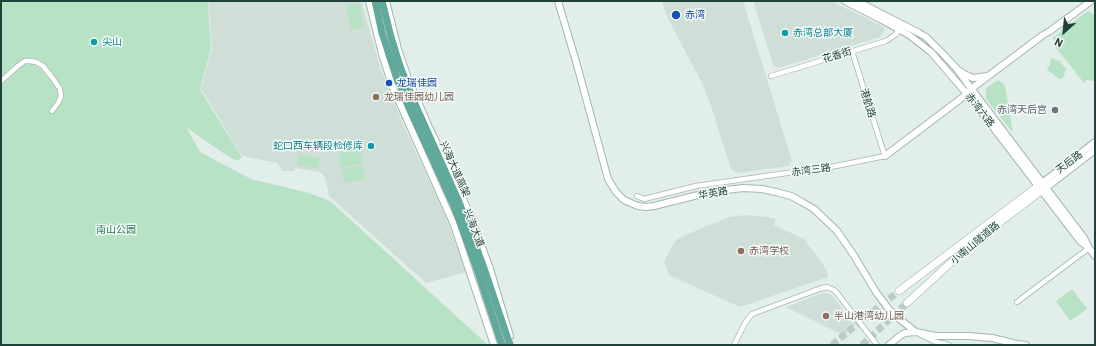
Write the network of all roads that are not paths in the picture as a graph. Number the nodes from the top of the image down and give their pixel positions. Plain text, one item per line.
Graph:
1 (369, 1) edge
2 (375, 1) edge
3 (382, 1) edge
4 (386, 1) edge
5 (558, 1) edge
6 (845, 1) edge
7 (857, 1) edge
8 (1091, 1) edge
9 (900, 30) junction
10 (1050, 31) junction
11 (852, 51) junction
12 (957, 69) junction
13 (992, 74) junction
14 (771, 76) dead end
15 (1, 82) edge
16 (971, 92) junction
17 (52, 111) dead end
18 (1095, 142) edge
19 (1095, 150) edge
20 (885, 156) junction
21 (1042, 187) junction
22 (637, 196) dead end
23 (1095, 243) edge
24 (1089, 248) junction
25 (1095, 256) edge
26 (900, 291) tunnel mouth
27 (1017, 302) dead end
28 (907, 303) tunnel mouth
29 (916, 332) junction
30 (494, 345) edge
31 (502, 345) edge
32 (510, 345) edge
33 (513, 345) edge
34 (734, 345) edge
35 (877, 345) edge
36 (889, 345) edge
37 (949, 345) edge
38 (1026, 345) edge

1 - 30 street, 兴海大道
2 - 31 main road, 兴海大道高架
3 - 32 main road, 兴海大道高架
4 - 33 street, 兴海大道
5 - 29 street, 华英路, bridge
6 - 9 street, 赤湾六路
7 - 12 street, 赤湾六路
8 - 10 street
9 - 11 street, 花香街
9 - 16 street, 赤湾六路
10 - 13 street, 赤湾三路
10 - 16 street, 赤湾三路
11 - 14 street, 花香街
11 - 20 street, 港航路
12 - 13 street
12 - 16 street, 赤湾六路
13 - 16 street, 赤湾三路
15 - 17 street
16 - 20 street, 赤湾三路
16 - 21 street, 赤湾六路
18 - 21 street, 天后路
19 - 21 street, 天后路
20 - 22 street, 赤湾三路
21 - 24 street, 赤湾六路
21 - 26 main road, 小南山隧道路
21 - 28 main road, 小南山隧道路
23 - 24 street
24 - 25 street, 赤湾六路
24 - 27 street
29 - 36 street
29 - 37 street, 华英路
29 - 38 street
34 - 35 street

